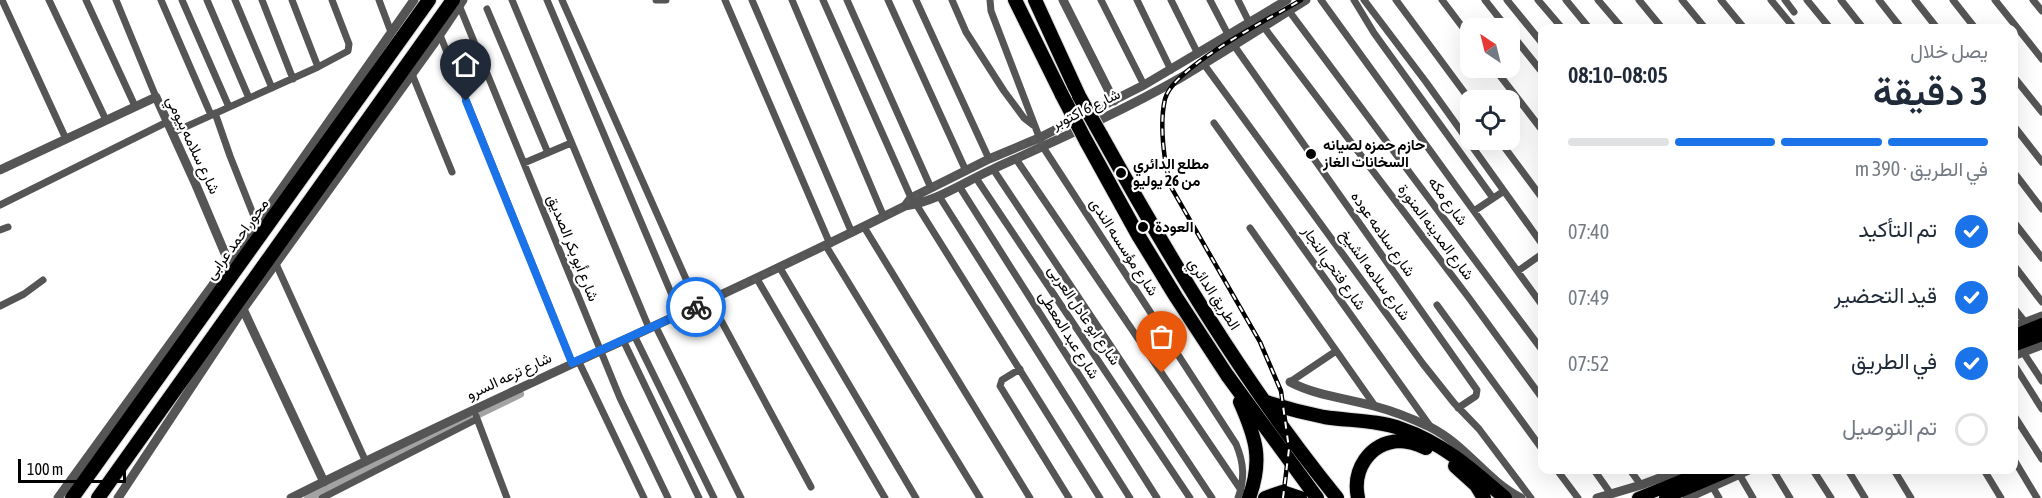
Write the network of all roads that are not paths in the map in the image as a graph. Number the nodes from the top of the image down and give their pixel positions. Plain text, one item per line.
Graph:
1 (2, 0) edge
2 (49, 0) edge
3 (86, 0) edge
4 (116, 0) edge
5 (161, 0) edge
6 (182, 0) edge
7 (207, 0) edge
8 (235, 0) edge
9 (262, 0) edge
10 (292, 0) edge
11 (332, 0) edge
12 (379, 0) edge
13 (414, 0) edge
14 (429, 0) edge
15 (512, 0) edge
16 (547, 0) edge
17 (562, 0) edge
18 (656, 0) edge
19 (666, 0) edge
20 (725, 0) edge
21 (752, 0) edge
22 (792, 0) edge
23 (824, 0) edge
24 (847, 0) edge
25 (888, 0) edge
26 (916, 0) edge
27 (952, 0) edge
28 (990, 0) edge
29 (1015, 0) edge
30 (1035, 0) edge
31 (1063, 0) edge
32 (1101, 0) edge
33 (1137, 0) edge
34 (1171, 0) edge
35 (1210, 0) edge
36 (1238, 0) edge
37 (1306, 0) edge
38 (1321, 0) edge
39 (1354, 0) edge
40 (1364, 0) edge
41 (1396, 0) edge
42 (1442, 0) edge
43 (1485, 0) edge
44 (1507, 0) edge
45 (1539, 0) edge
46 (1566, 0) edge
47 (1598, 0) edge
48 (1639, 0) edge
49 (1682, 0) edge
50 (1721, 0) edge
51 (1771, 0) edge
52 (1785, 0) edge
53 (1807, 0) edge
54 (1840, 0) edge
55 (1879, 0) edge
56 (1915, 0) edge
57 (1953, 0) edge
58 (1995, 0) edge
59 (2033, 0) edge
60 (458, 2) edge
61 (1280, 2) edge
62 (486, 9) dead end
63 (1289, 11) junction
64 (2042, 11) edge
65 (1794, 12) dead end
66 (1499, 18) edge
67 (1250, 22) junction
68 (1460, 24) edge
69 (1559, 24) edge
70 (1586, 24) edge
71 (1619, 24) edge
72 (1659, 24) edge
73 (1702, 24) edge
74 (1741, 24) edge
75 (1791, 24) edge
76 (1827, 24) edge
77 (1860, 24) edge
78 (1898, 24) edge
79 (1934, 24) edge
80 (1972, 24) edge
81 (2014, 24) edge
82 (1263, 26) junction
83 (2018, 29) edge
84 (391, 32) junction
85 (440, 35) junction
86 (1538, 38) edge
87 (1231, 40) junction
88 (1520, 45) edge
89 (1198, 54) junction
90 (2042, 59) edge
91 (1203, 63) junction
92 (1538, 67) edge
93 (318, 68) junction
94 (1171, 70) junction
95 (412, 74) junction
96 (1502, 78) edge
97 (293, 79) junction
98 (2018, 82) edge
99 (1144, 85) junction
100 (272, 88) junction
101 (1463, 90) edge
102 (156, 97) junction
103 (249, 98) junction
104 (1114, 101) junction
105 (135, 106) junction
106 (229, 107) junction
107 (2042, 112) edge
108 (214, 114) junction
109 (106, 120) junction
110 (167, 122) junction
111 (1215, 123) dead end
112 (1034, 125) junction
113 (1538, 125) edge
114 (2018, 131) edge
115 (172, 133) junction
116 (66, 139) junction
117 (572, 143) junction
118 (1041, 143) junction
119 (1506, 150) edge
120 (548, 153) junction
121 (989, 159) junction
122 (1016, 159) junction
123 (2042, 162) edge
124 (524, 164) junction
125 (0, 170) edge
126 (993, 170) junction
127 (966, 171) junction
128 (452, 172) dead end
129 (2018, 177) edge
130 (976, 178) junction
131 (958, 186) junction
132 (931, 188) junction
133 (1504, 191) junction
134 (1538, 193) edge
135 (939, 196) junction
136 (1493, 198) junction
137 (911, 204) junction
138 (0, 205) edge
139 (2042, 208) edge
140 (1474, 211) junction
141 (884, 217) junction
142 (257, 224) junction
143 (8, 227) dead end
144 (864, 227) junction
145 (2018, 227) edge
146 (1250, 228) dead end
147 (0, 230) edge
148 (852, 233) junction
149 (1538, 238) edge
150 (828, 245) junction
151 (1538, 257) edge
152 (2042, 258) edge
153 (229, 263) junction
154 (276, 264) junction
155 (780, 268) junction
156 (1518, 271) junction
157 (2018, 271) edge
158 (757, 279) junction
159 (43, 280) dead end
160 (1538, 299) edge
161 (710, 300) junction
162 (2042, 302) edge
163 (1437, 305) dead end
164 (0, 306) edge
165 (698, 306) junction
166 (243, 309) junction
167 (2018, 313) edge
168 (680, 314) junction
169 (2042, 316) edge
170 (2025, 322) junction
171 (2042, 324) edge
172 (2018, 325) edge
173 (654, 328) junction
174 (2018, 334) edge
175 (2042, 335) edge
176 (636, 339) junction
177 (624, 344) junction
178 (1538, 345) edge
179 (2042, 345) edge
180 (2018, 349) edge
181 (1336, 351) junction
182 (602, 354) junction
183 (578, 364) junction
184 (1020, 369) junction
185 (2018, 371) edge
186 (2042, 381) edge
187 (1290, 382) joint
188 (1538, 393) edge
189 (1264, 400) junction
190 (1375, 406) junction
191 (1458, 408) junction
192 (473, 409) junction
193 (2042, 410) edge
194 (1249, 412) junction
195 (477, 419) junction
196 (2018, 422) edge
197 (1432, 428) junction
198 (1538, 444) edge
199 (2042, 459) edge
200 (366, 462) junction
201 (2018, 466) edge
202 (1560, 474) edge
203 (1597, 474) edge
204 (1633, 474) edge
205 (1658, 474) edge
206 (1697, 474) edge
207 (1730, 474) edge
208 (1732, 474) edge
209 (1736, 474) edge
210 (1775, 474) edge
211 (1816, 474) edge
212 (1850, 474) edge
213 (1896, 474) edge
214 (1986, 474) edge
215 (324, 482) junction
216 (1641, 484) junction
217 (1712, 486) junction
218 (811, 487) dead end
219 (1245, 494) edge
220 (1611, 494) junction
221 (504, 497) edge
222 (58, 498) edge
223 (72, 498) edge
224 (98, 498) edge
225 (118, 498) edge
226 (291, 498) edge
227 (322, 498) edge
228 (644, 498) edge
229 (668, 498) edge
230 (699, 498) edge
231 (714, 498) edge
232 (741, 498) edge
233 (885, 498) edge
234 (916, 498) edge
235 (980, 498) edge
236 (1030, 498) edge
237 (1069, 498) edge
238 (1100, 498) edge
239 (1130, 498) edge
240 (1157, 498) edge
241 (1190, 498) edge
242 (1212, 498) edge
243 (1238, 498) edge
244 (1265, 498) edge
245 (1300, 498) edge
246 (1317, 498) edge
247 (1337, 498) edge
248 (1358, 498) edge
249 (1484, 498) edge
250 (1505, 498) edge
251 (1521, 498) edge
252 (1532, 498) edge
253 (1578, 498) edge
254 (1597, 498) edge
255 (1638, 498) edge
256 (1665, 498) edge
257 (1687, 498) edge
258 (1719, 498) edge
259 (1753, 498) edge
260 (1790, 498) edge
261 (1831, 498) edge
262 (1865, 498) edge
263 (1911, 498) edge
264 (2001, 498) edge
265 (2037, 498) edge

1 - 116 street
2 - 109 street
3 - 105 street
4 - 102 street
5 - 108 street
6 - 106 street
7 - 103 street
8 - 100 street
9 - 97 street
10 - 93 street
11 - 93 street
12 - 84 street
13 - 84 street
14 - 223 highway, محور احمد عرابى
15 - 117 street
16 - 168 street
17 - 165 street
18 - 19 street
20 - 150 street
21 - 148 street
22 - 141 street
23 - 137 street
24 - 132 street
25 - 127 street
26 - 121 street
27 - 112 street
28 - 112 street, شارع مؤسسه الندى
29 - 194 highway, bridge
30 - 189 highway, الطريق الدائري, bridge
31 - 104 street
32 - 99 street
33 - 94 street
34 - 89 street
35 - 87 street
36 - 67 street
37 - 63 street, شارع 6 اكتوبر
38 - 140 street
39 - 136 street
40 - 133 street
41 - 101 street
42 - 68 street
43 - 66 street
44 - 86 street
45 - 69 street
46 - 70 street
47 - 71 street
48 - 72 street
49 - 73 street
50 - 74 street
51 - 75 street
52 - 65 street
53 - 76 street
54 - 77 street
55 - 78 street
56 - 79 street
57 - 80 street
58 - 81 street
59 - 64 street
60 - 85 street
60 - 124 street, شارع أبو بكر الصديق
60 - 224 highway
61 - 67 street, شارع 6 اكتوبر
62 - 120 street
63 - 82 street, شارع 6 اكتوبر
63 - 178 street, شارع مكه
67 - 87 street, شارع 6 اكتوبر
82 - 87 street, شارع 6 اكتوبر
82 - 188 street, شارع المدينه المنورة
83 - 90 street
84 - 142 street
85 - 95 street
85 - 183 street
87 - 89 street, شارع 6 اكتوبر
87 - 91 street, شارع 6 اكتوبر
87 - 191 street, شارع سلامه عوده
88 - 92 street
89 - 94 street, شارع 6 اكتوبر
91 - 118 street, شارع 6 اكتوبر
91 - 191 street, شارع سلامه الشيخ
93 - 97 street
94 - 99 street, شارع 6 اكتوبر
95 - 128 street
95 - 154 street
96 - 113 street
97 - 100 street
98 - 107 street
99 - 104 street, شارع 6 اكتوبر
100 - 103 street
102 - 105 street, شارع سلامه بيومي
102 - 110 street, شارع سلامه بيومي
103 - 106 street
104 - 118 street, شارع 6 اكتوبر
105 - 109 street, شارع سلامه بيومي
106 - 108 street
108 - 115 street
108 - 142 street
109 - 116 street, شارع سلامه بيومي
110 - 115 street, شارع سلامه بيومي
110 - 138 street
111 - 197 street, شارع فتحي النجار
112 - 118 street, شارع مؤسسه الندى
114 - 123 street
115 - 153 street, شارع سلامه بيومي
116 - 125 street, شارع سلامه بيومي
117 - 120 street
117 - 173 street
118 - 121 street, شارع 6 اكتوبر
118 - 122 street, شارع 6 اكتوبر
118 - 219 street, شارع مؤسسه الندى
119 - 134 street
120 - 124 street
121 - 127 street, شارع 6 اكتوبر
122 - 126 street, شارع 6 اكتوبر
122 - 219 street
124 - 182 street, شارع أبو بكر الصديق
126 - 130 street, شارع 6 اكتوبر
126 - 242 street
127 - 132 street, شارع 6 اكتوبر
129 - 139 street
130 - 131 street, شارع 6 اكتوبر
130 - 241 street, شارع ابو عادل العربى
131 - 135 street, شارع 6 اكتوبر
131 - 240 street, شارع عبد المعطى
132 - 137 street, شارع 6 اكتوبر
133 - 136 street
133 - 149 street
135 - 137 street, شارع 6 اكتوبر
135 - 239 street
136 - 140 street
137 - 141 street, شارع ترعه السرو
137 - 184 street
140 - 156 street
141 - 144 street, شارع ترعه السرو
142 - 153 street
143 - 147 street
144 - 148 street, شارع ترعه السرو
144 - 236 street
145 - 152 street
146 - 181 street
148 - 150 street, شارع ترعه السرو
150 - 155 street, شارع ترعه السرو
150 - 235 street
151 - 156 street
153 - 222 street
154 - 166 street
154 - 200 street
155 - 158 street, شارع ترعه السرو
155 - 234 street
156 - 160 street
157 - 162 street
158 - 161 street, شارع ترعه السرو
158 - 233 street
159 - 164 street
161 - 165 street, شارع ترعه السرو
161 - 218 street
163 - 198 street
165 - 168 street, شارع ترعه السرو
166 - 215 street
166 - 225 street
167 - 170 street
168 - 173 street, شارع ترعه السرو
169 - 170 street
170 - 172 street
171 - 174 highway
173 - 176 street, شارع ترعه السرو
173 - 232 street
175 - 180 highway
176 - 177 street, شارع ترعه السرو
176 - 231 street
177 - 182 street, شارع ترعه السرو
177 - 230 street
179 - 180 street
180 - 186 street
181 - 187 street
181 - 190 street
182 - 183 street, شارع ترعه السرو
182 - 229 street, شارع أبو بكر الصديق
183 - 192 street, شارع ترعه السرو
183 - 228 street
184 - 237 street
184 - 238 street
185 - 193 street
187 - 190 street
189 - 247 highway, الطريق الدائري
189 - 250 highway
190 - 197 street
191 - 252 street, شارع سلامه الشيخ
192 - 195 street
192 - 200 street, شارع ترعه السرو
194 - 219 highway
194 - 246 highway
195 - 221 street
195 - 227 street, شارع ترعه السرو
196 - 199 street
197 - 251 street
200 - 215 street, شارع ترعه السرو
201 - 265 street
202 - 253 street
203 - 220 street
204 - 216 street
205 - 216 street
206 - 255 highway
207 - 256 highway
208 - 217 street
209 - 259 street
210 - 260 street
211 - 261 street
212 - 262 street
213 - 263 street
214 - 264 street
215 - 226 street, شارع ترعه السرو
216 - 220 street
217 - 257 street
217 - 258 street
219 - 243 street, شارع مؤسسه الندى
220 - 254 street
244 - 245 highway
248 - 249 highway

